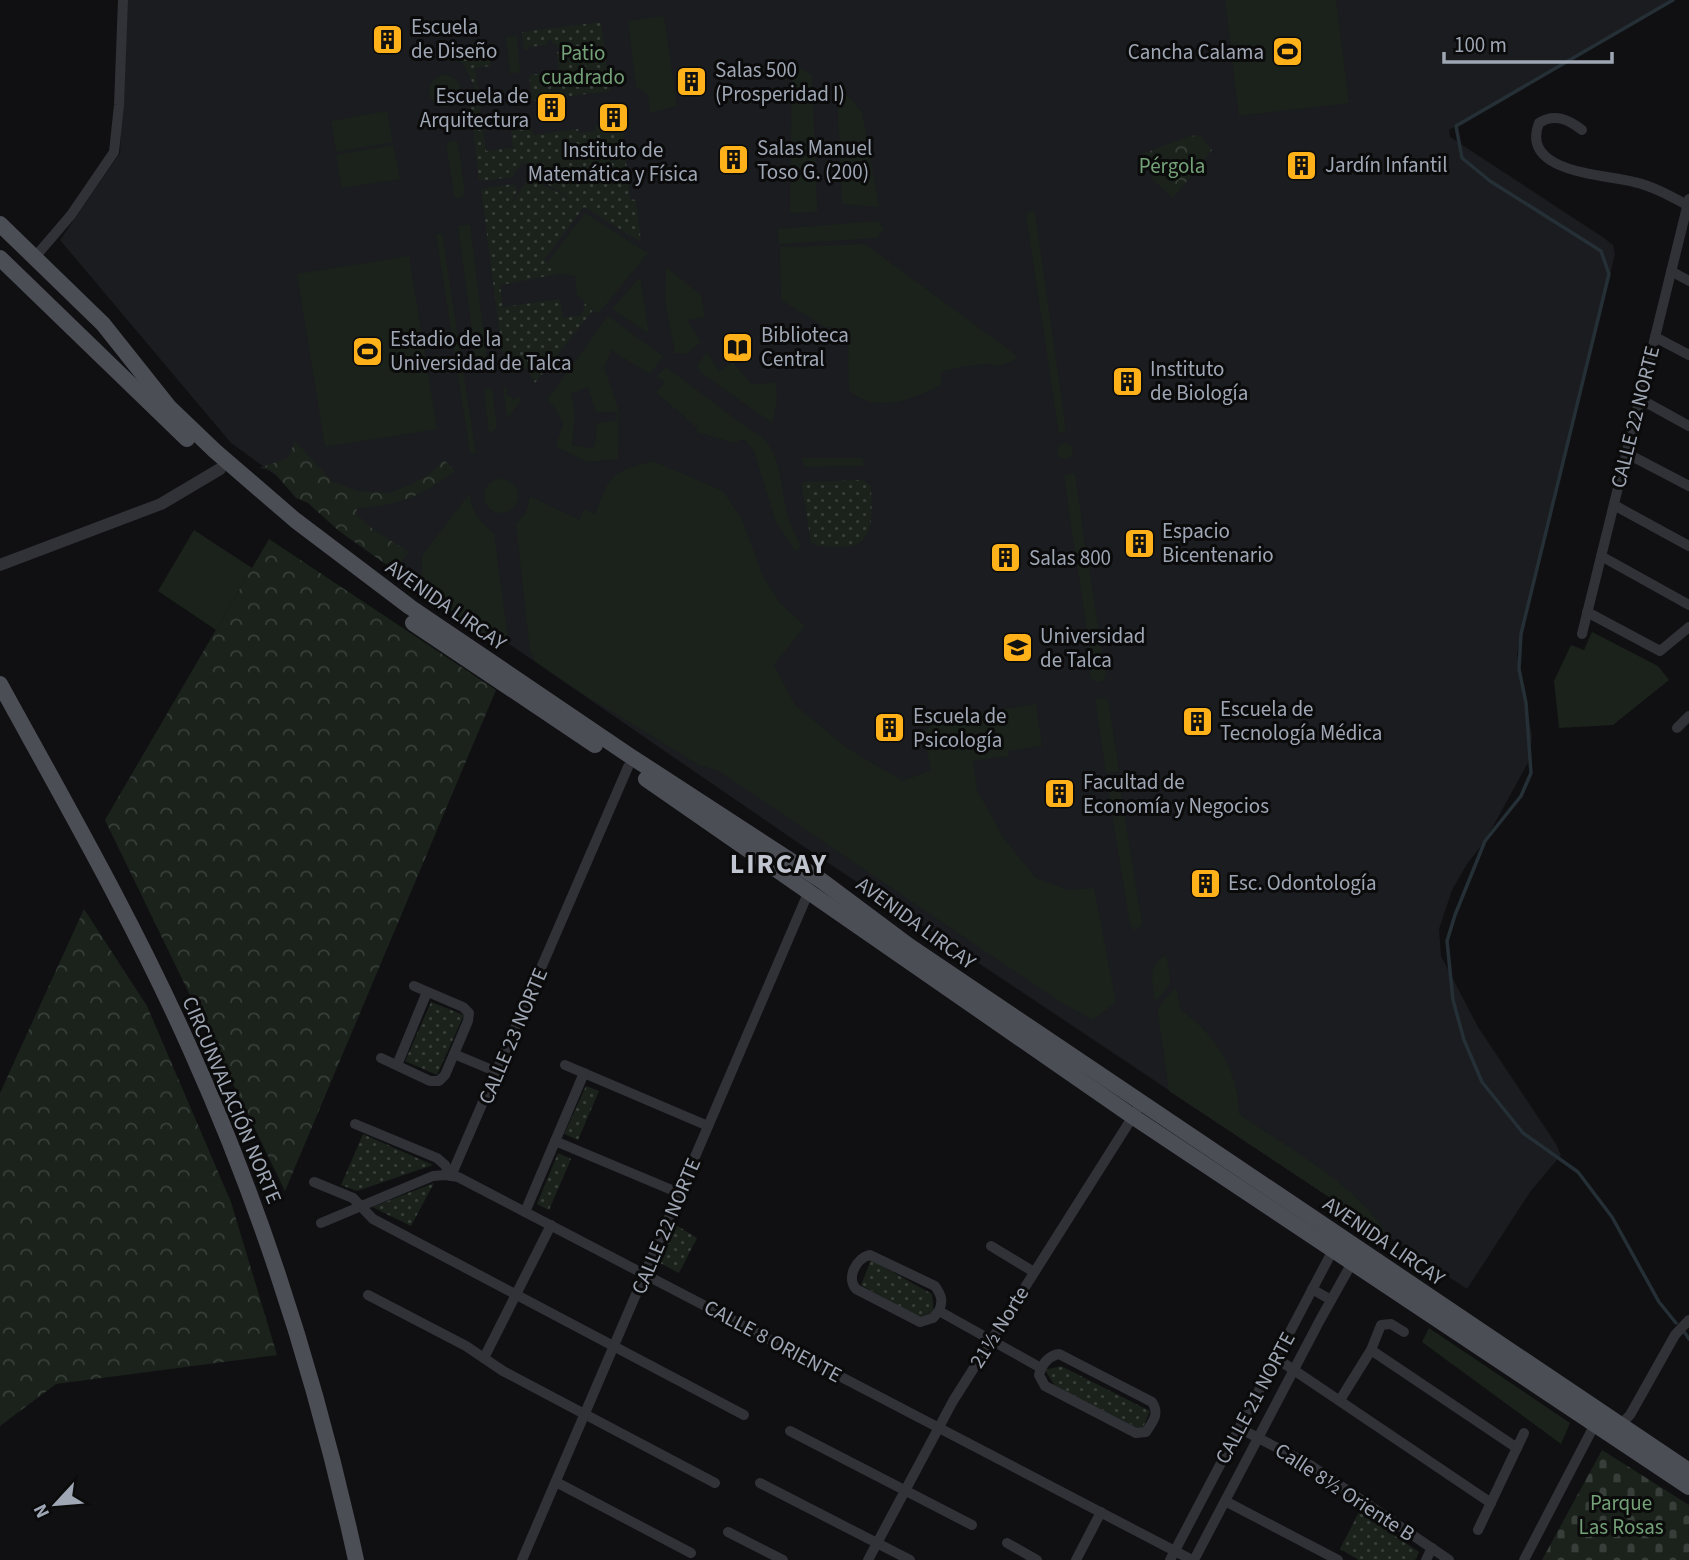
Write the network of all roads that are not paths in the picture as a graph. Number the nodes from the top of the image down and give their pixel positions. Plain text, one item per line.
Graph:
1 (123, 0) edge
2 (1582, 130) dead end
3 (1689, 203) edge
4 (0, 224) edge
5 (35, 257) junction
6 (0, 258) edge
7 (1671, 271) junction
8 (1689, 281) edge
9 (1655, 337) junction
10 (1689, 355) edge
11 (1640, 399) junction
12 (1689, 426) edge
13 (1626, 453) junction
14 (220, 469) junction
15 (1689, 486) edge
16 (1614, 505) junction
17 (1689, 545) edge
18 (1601, 556) junction
19 (0, 565) edge
20 (1689, 605) edge
21 (1587, 612) junction
22 (1689, 627) edge
23 (1582, 634) dead end
24 (0, 684) edge
25 (1689, 716) edge
26 (1677, 728) dead end
27 (628, 767) junction
28 (815, 886) junction
29 (414, 986) dead end
30 (428, 992) junction
31 (454, 1054) junction
32 (381, 1058) dead end
33 (397, 1065) junction
34 (565, 1065) dead end
35 (497, 1072) junction
36 (584, 1073) junction
37 (1142, 1102) junction
38 (1132, 1116) junction
39 (355, 1124) dead end
40 (708, 1126) junction
41 (555, 1141) junction
42 (451, 1176) junction
43 (314, 1182) dead end
44 (679, 1194) junction
45 (360, 1206) junction
46 (525, 1212) junction
47 (321, 1223) dead end
48 (551, 1226) junction
49 (1337, 1243) junction
50 (991, 1246) dead end
51 (1353, 1261) junction
52 (1034, 1272) junction
53 (645, 1275) junction
54 (1312, 1289) junction
55 (516, 1293) junction
56 (368, 1295) dead end
57 (1331, 1300) junction
58 (939, 1311) junction
59 (1689, 1320) edge
60 (1404, 1332) dead end
61 (990, 1342) junction
62 (614, 1346) junction
63 (1371, 1350) junction
64 (484, 1358) junction
65 (1276, 1358) junction
66 (1041, 1368) junction
67 (1294, 1371) junction
68 (1339, 1401) junction
69 (585, 1414) junction
70 (744, 1415) dead end
71 (1595, 1424) junction
72 (1620, 1425) junction
73 (937, 1427) junction
74 (1239, 1428) junction
75 (790, 1431) dead end
76 (1524, 1433) dead end
77 (1258, 1438) junction
78 (1517, 1448) junction
79 (1689, 1471) edge
80 (556, 1482) junction
81 (715, 1483) dead end
82 (761, 1483) dead end
83 (1689, 1487) edge
84 (904, 1490) junction
85 (1225, 1501) junction
86 (1491, 1503) junction
87 (1101, 1512) junction
88 (972, 1525) dead end
89 (1478, 1530) dead end
90 (728, 1532) dead end
91 (877, 1543) junction
92 (1007, 1543) dead end
93 (1432, 1548) junction
94 (691, 1553) dead end
95 (1173, 1555) edge
96 (356, 1560) edge
97 (522, 1560) edge
98 (783, 1560) edge
99 (868, 1560) edge
100 (910, 1560) edge
101 (1037, 1560) edge
102 (1076, 1560) edge
103 (1193, 1560) edge
104 (1338, 1560) edge
105 (1426, 1560) edge
106 (1449, 1560) edge
107 (1524, 1560) edge

1 - 5 street
2 - 3 street
3 - 7 street, CALLE 22 NORTE
4 - 5 main road, AVENIDA LIRCAY
5 - 28 main road, AVENIDA LIRCAY
6 - 14 main road, AVENIDA LIRCAY
7 - 8 street
7 - 9 street, CALLE 22 NORTE
9 - 10 street
9 - 11 street, CALLE 22 NORTE
11 - 12 street
11 - 13 street, CALLE 22 NORTE
13 - 15 street
13 - 16 street, CALLE 22 NORTE
14 - 19 street
14 - 27 main road, AVENIDA LIRCAY
16 - 17 street
16 - 18 street, CALLE 22 NORTE
18 - 20 street
18 - 21 street, CALLE 22 NORTE
21 - 22 street
21 - 23 street, CALLE 22 NORTE
24 - 96 main road, CIRCUNVALACIÓN NORTE
25 - 26 street
27 - 28 main road, AVENIDA LIRCAY
27 - 35 street, CALLE 23 NORTE
28 - 37 main road, AVENIDA LIRCAY
28 - 38 main road, AVENIDA LIRCAY
28 - 40 street, CALLE 22 NORTE
29 - 30 street
30 - 31 street
30 - 33 street
31 - 33 street
31 - 35 street
32 - 33 street
34 - 36 street
35 - 42 street, CALLE 23 NORTE
36 - 40 street
36 - 41 street
37 - 38 street, 21½ Norte
37 - 49 main road, AVENIDA LIRCAY
38 - 49 main road, AVENIDA LIRCAY
38 - 52 street, 21½ Norte
39 - 42 street, CALLE 8 ORIENTE
40 - 44 street, CALLE 22 NORTE
41 - 44 street
41 - 46 street
42 - 45 street
42 - 46 street, CALLE 8 ORIENTE
43 - 45 street
44 - 53 street, CALLE 22 NORTE
45 - 47 street
45 - 55 street
46 - 48 street, CALLE 8 ORIENTE
48 - 53 street, CALLE 8 ORIENTE
48 - 55 street
49 - 51 main road, AVENIDA LIRCAY
49 - 54 street, CALLE 21 NORTE
49 - 72 main road, AVENIDA LIRCAY
50 - 52 street
51 - 57 street, CALLE 21 NORTE
51 - 71 main road, AVENIDA LIRCAY
52 - 61 street, 21½ Norte
53 - 62 street, CALLE 22 NORTE
53 - 73 street, CALLE 8 ORIENTE
54 - 57 street
54 - 65 street, CALLE 21 NORTE
55 - 62 street
55 - 64 street
56 - 64 street
57 - 67 street, CALLE 21 NORTE
58 - 58 street
58 - 61 street
59 - 72 street
60 - 63 street
61 - 66 street
61 - 73 street, 21½ Norte
62 - 69 street, CALLE 22 NORTE
62 - 70 street
63 - 68 street
63 - 78 street
64 - 69 street
65 - 67 street
65 - 74 street, CALLE 21 NORTE
66 - 66 street
67 - 68 street
67 - 77 street, CALLE 21 NORTE
68 - 86 street
69 - 80 street, CALLE 22 NORTE
69 - 81 street
71 - 83 main road, AVENIDA LIRCAY
71 - 107 street
72 - 79 main road, AVENIDA LIRCAY
73 - 84 street, 21½ Norte
73 - 87 street, CALLE 8 ORIENTE
74 - 77 street, Calle 8½ Oriente B
74 - 95 street, CALLE 21 NORTE
75 - 84 street
76 - 78 street
77 - 85 street, CALLE 21 NORTE
77 - 93 street, Calle 8½ Oriente B
78 - 86 street
80 - 94 street
80 - 97 street, CALLE 22 NORTE
82 - 91 street
84 - 88 street
84 - 91 street, 21½ Norte
85 - 103 street, CALLE 21 NORTE
85 - 104 street
86 - 89 street
87 - 95 street, CALLE 8 ORIENTE
87 - 102 street
90 - 98 street
91 - 99 street, 21½ Norte
91 - 100 street
92 - 101 street
93 - 105 street
93 - 106 street, Calle 8½ Oriente B
95 - 103 street, CALLE 8 ORIENTE

